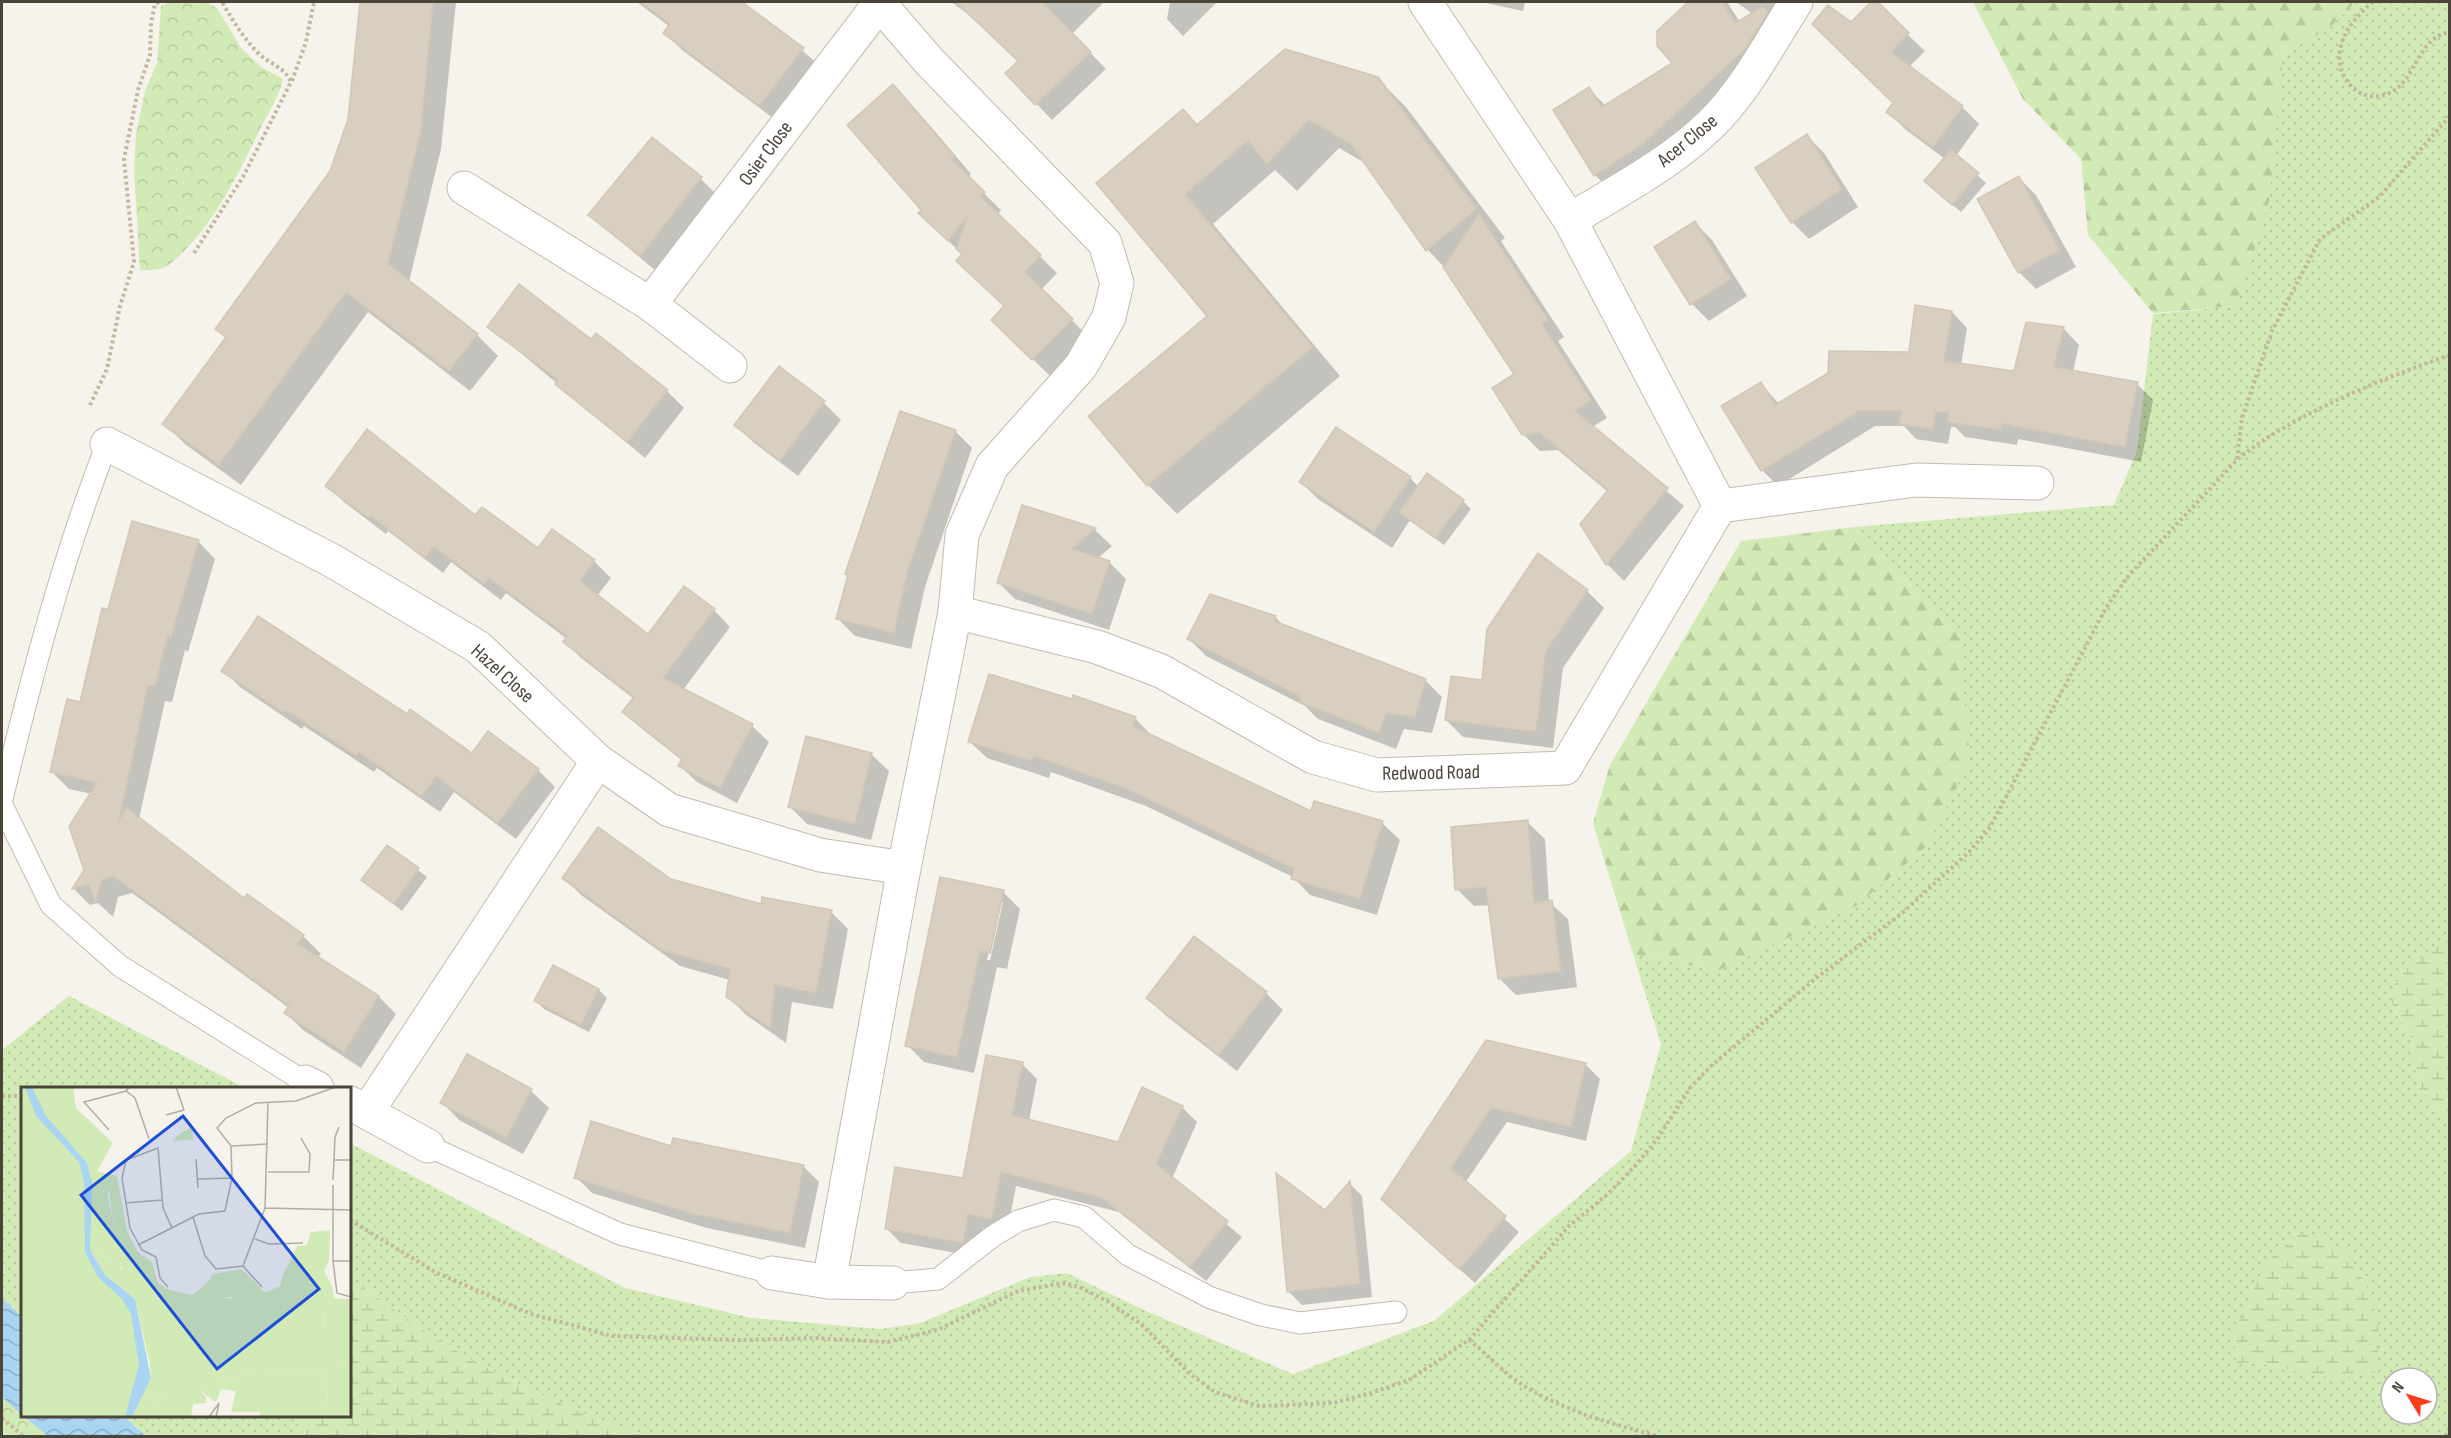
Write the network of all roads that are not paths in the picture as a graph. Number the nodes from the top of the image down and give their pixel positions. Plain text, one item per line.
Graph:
1 (879, 2) edge
2 (1425, 2) edge
3 (1796, 2) edge
4 (464, 188) dead end
5 (1569, 219) junction
6 (650, 304) junction
7 (730, 366) dead end
8 (107, 444) joint
9 (2037, 483) dead end
10 (1720, 506) junction
11 (955, 612) junction
12 (598, 761) junction
13 (2, 799) edge
14 (2, 805) edge
15 (904, 868) junction
16 (311, 1086) edge
17 (358, 1107) edge
18 (428, 1146) joint
19 (772, 1273) joint
20 (829, 1282) junction
21 (893, 1283) joint
22 (1396, 1312) dead end

1 - 6 street, Osier Close
1 - 11 street
2 - 5 street
3 - 5 street, Acer Close
4 - 6 street
5 - 10 street
6 - 7 street
8 - 12 street, Hazel Close
8 - 13 lane
9 - 10 street
10 - 11 street, Redwood Road
11 - 15 street
12 - 15 street, Hazel Close
12 - 17 street
14 - 16 lane
15 - 20 street
17 - 18 street
18 - 19 lane
19 - 20 street
20 - 21 street
21 - 22 lane

